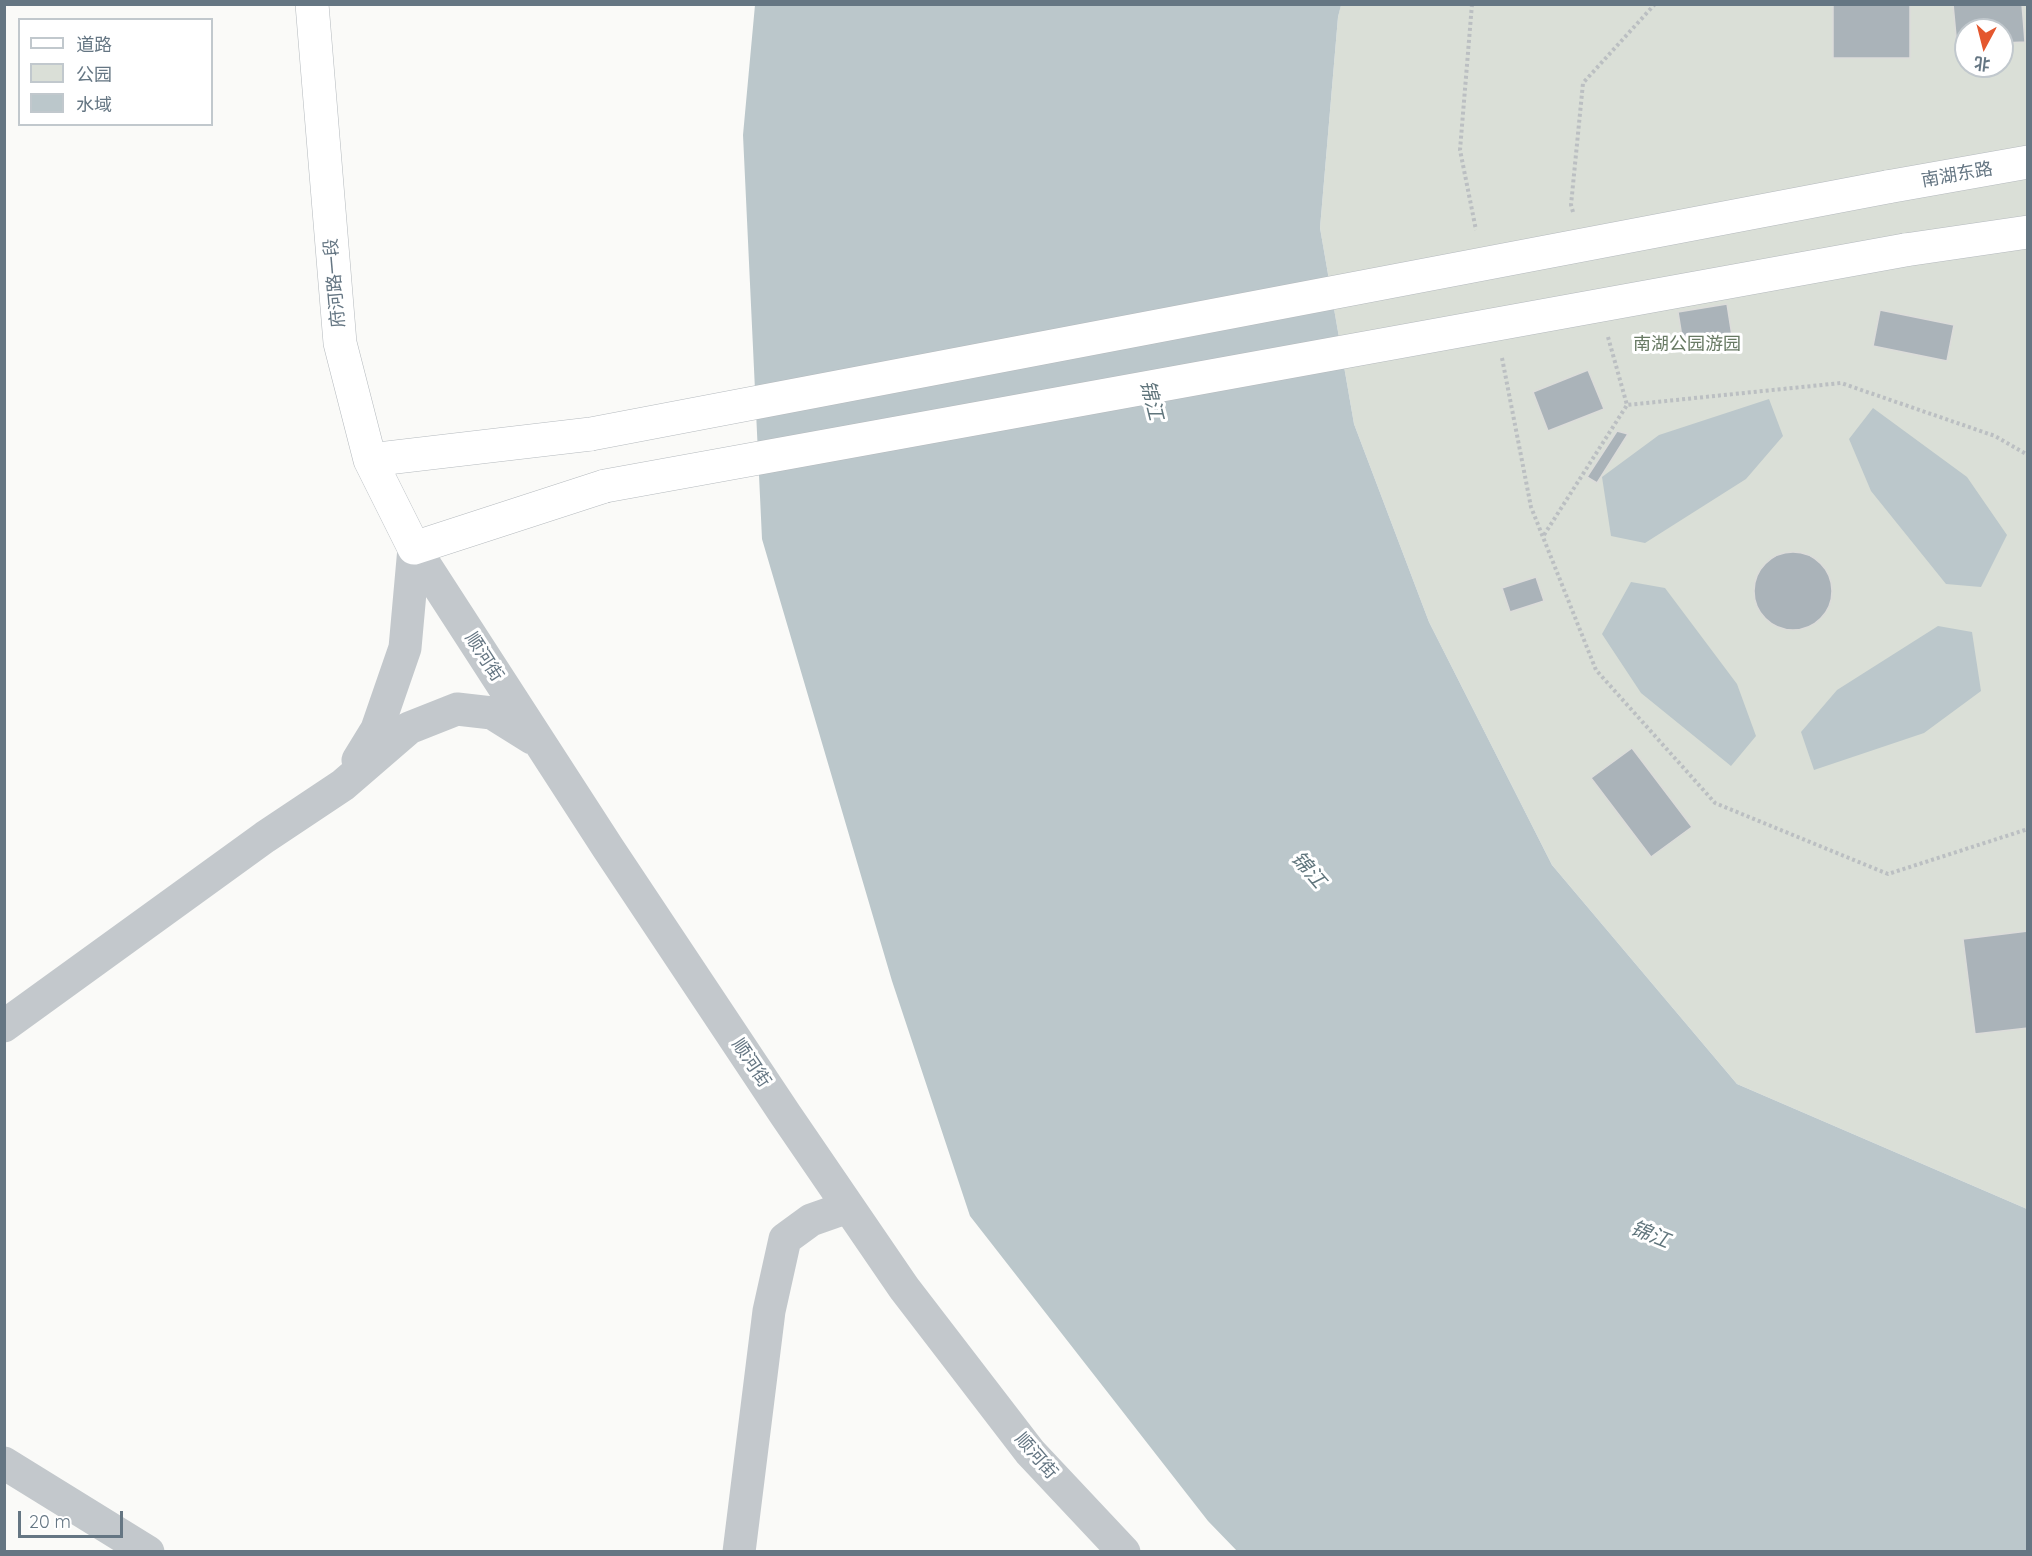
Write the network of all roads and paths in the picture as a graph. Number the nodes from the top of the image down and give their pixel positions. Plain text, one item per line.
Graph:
1 (312, 4) edge
2 (1472, 4) edge
3 (2028, 162) edge
4 (1476, 230) dead end
5 (2028, 232) edge
6 (1502, 357) dead end
7 (1627, 405) dead end
8 (370, 460) junction
9 (1543, 536) junction
10 (414, 548) junction
11 (538, 742) junction
12 (343, 785) junction
13 (2028, 830) edge
14 (4, 1026) edge
15 (848, 1207) junction
16 (4, 1463) edge
17 (148, 1551) edge
18 (739, 1551) edge
19 (1124, 1551) edge

1 - 8 main road, 府河路一段
2 - 4 path
3 - 8 main road, 南湖东路, bridge
5 - 10 main road, bridge
6 - 9 path
7 - 9 path
8 - 10 main road, 府河路一段
9 - 13 path
10 - 11 street, 顺河街
10 - 12 street
11 - 12 street
11 - 15 street, 顺河街
12 - 14 street
15 - 18 street
15 - 19 street, 顺河街
16 - 17 street

